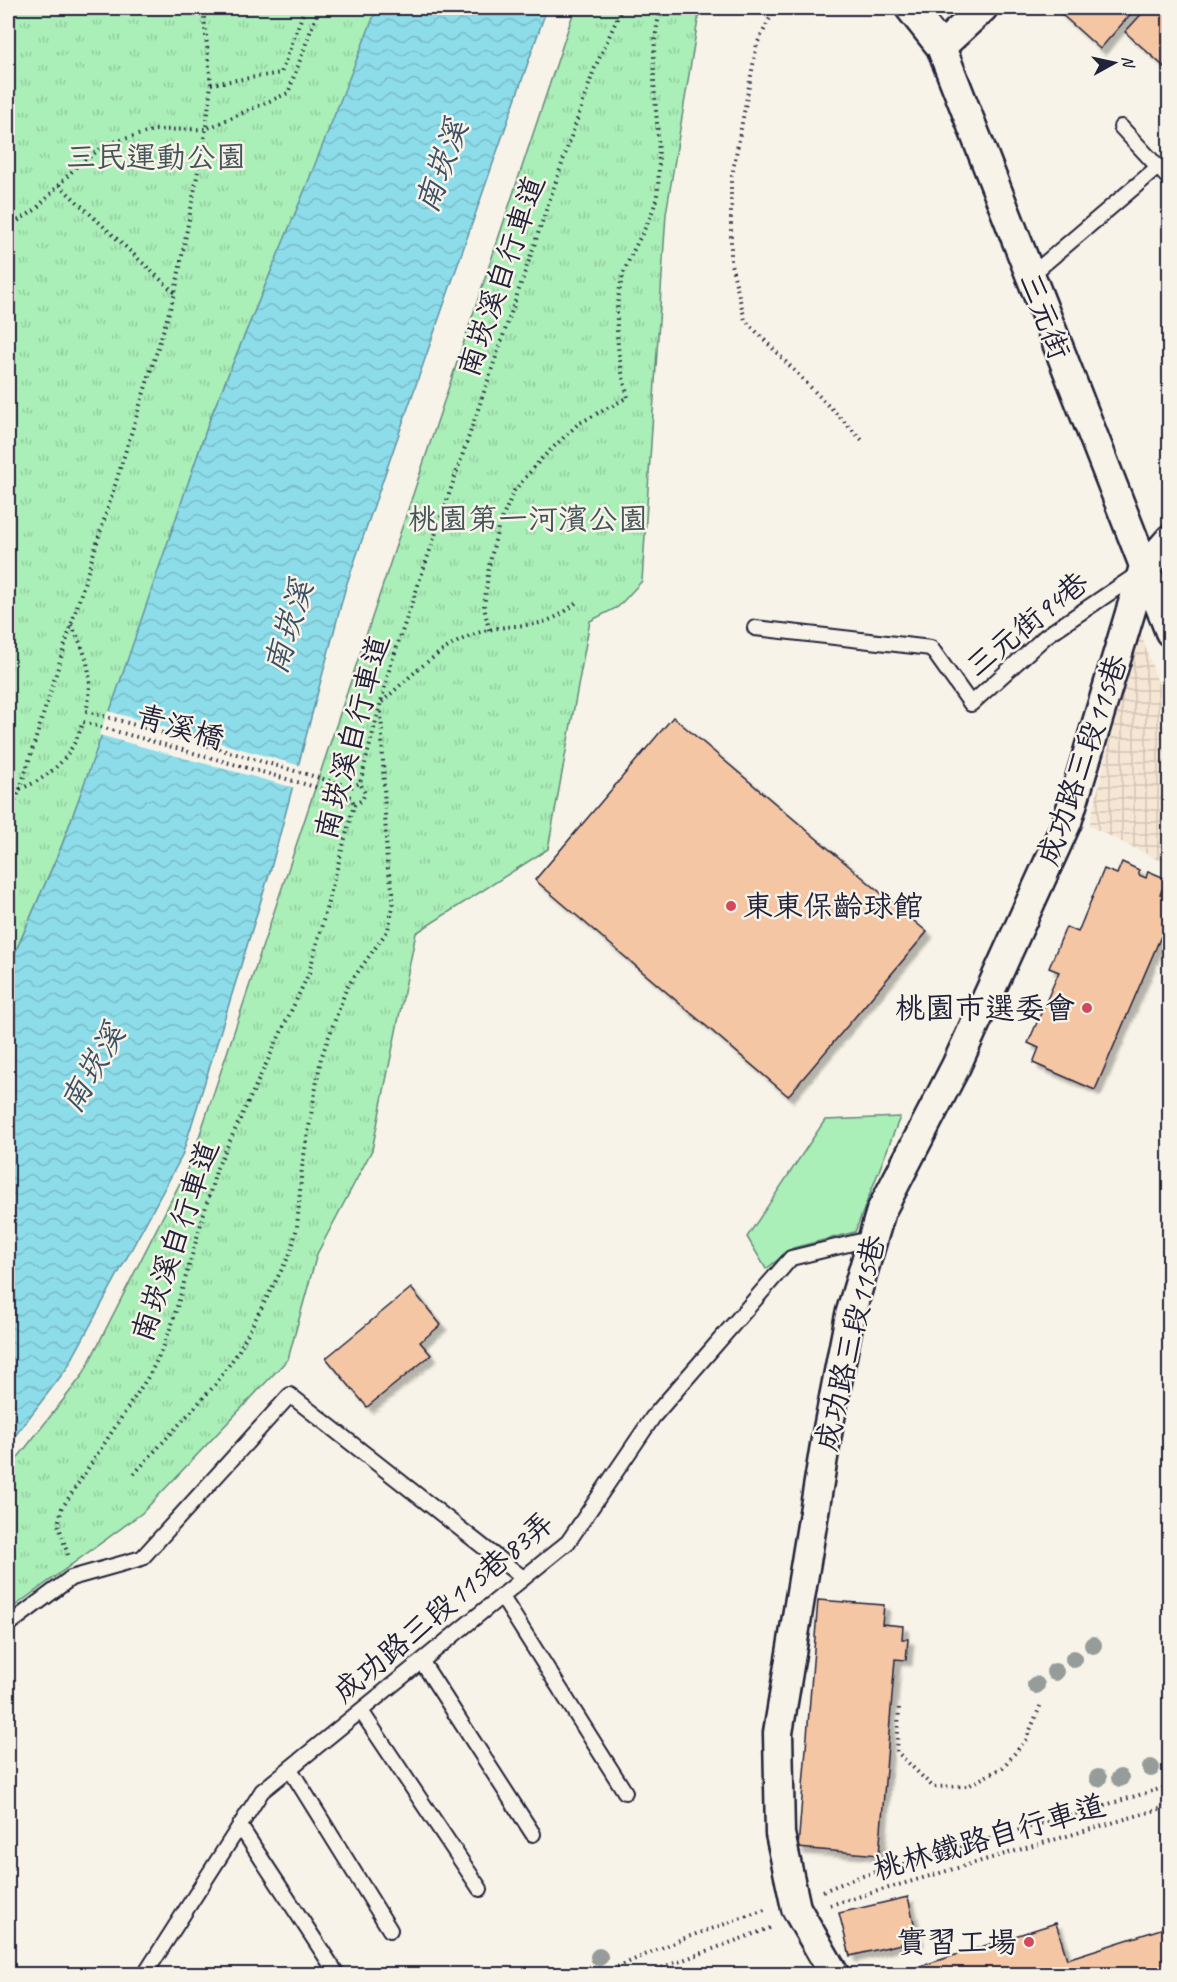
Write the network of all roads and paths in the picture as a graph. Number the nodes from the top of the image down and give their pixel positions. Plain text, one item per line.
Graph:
1 (203, 8) edge
2 (305, 8) edge
3 (319, 8) edge
4 (622, 8) edge
5 (661, 8) edge
6 (775, 8) edge
7 (910, 8) edge
8 (983, 8) edge
9 (941, 47) junction
10 (211, 84) junction
11 (1121, 127) dead end
12 (206, 129) junction
13 (1158, 167) junction
14 (1170, 180) edge
15 (58, 185) junction
16 (8, 227) edge
17 (1030, 276) junction
18 (175, 293) junction
19 (862, 441) dead end
20 (1170, 539) edge
21 (1143, 570) junction
22 (578, 601) dead end
23 (71, 624) junction
24 (755, 628) dead end
25 (489, 630) junction
26 (1170, 632) edge
27 (381, 703) junction
28 (360, 783) junction
29 (20, 789) junction
30 (354, 804) junction
31 (8, 817) edge
32 (873, 1238) junction
33 (134, 1474) dead end
34 (69, 1558) dead end
35 (523, 1578) junction
36 (502, 1597) junction
37 (8, 1625) edge
38 (422, 1662) junction
39 (1041, 1704) dead end
40 (900, 1708) dead end
41 (362, 1711) junction
42 (290, 1769) junction
43 (1170, 1786) edge
44 (625, 1792) dead end
45 (1170, 1806) edge
46 (240, 1826) junction
47 (533, 1834) dead end
48 (480, 1889) dead end
49 (815, 1894) dead end
50 (773, 1907) dead end
51 (819, 1908) dead end
52 (777, 1925) dead end
53 (390, 1930) dead end
54 (145, 1974) edge
55 (337, 1974) edge
56 (601, 1974) edge
57 (645, 1974) edge
58 (834, 1974) edge

1 - 10 path
2 - 10 path
3 - 12 path
4 - 27 path, 南崁溪自行車道
5 - 25 path
6 - 19 path
7 - 9 street, 三元街
8 - 9 street
9 - 17 street, 三元街
10 - 12 path
11 - 13 lane
12 - 15 path
12 - 18 path
13 - 14 lane
13 - 17 lane
15 - 16 path
15 - 18 path
17 - 21 street, 三元街
18 - 23 path
20 - 21 street
21 - 24 lane, 三元街94巷
21 - 26 street, 三元街
21 - 32 street, 成功路三段115巷
22 - 25 path
23 - 28 path, 青溪橋
23 - 29 path
25 - 27 path
27 - 28 path, 南崁溪自行車道
27 - 33 path
28 - 30 path, 南崁溪自行車道
29 - 30 path, 青溪橋
29 - 31 path
30 - 34 path, 南崁溪自行車道
32 - 35 lane, 成功路三段115巷83弄
32 - 58 street, 成功路三段115巷
35 - 36 lane, 成功路三段115巷83弄
35 - 37 lane
36 - 38 lane, 成功路三段115巷83弄
36 - 44 lane
38 - 41 lane, 成功路三段115巷83弄
38 - 47 lane
39 - 40 path
41 - 42 lane, 成功路三段115巷83弄
41 - 48 lane
42 - 46 lane, 成功路三段115巷83弄
42 - 53 lane
43 - 49 path
45 - 51 path, 桃林鐵路自行車道
46 - 54 lane, 成功路三段115巷83弄
46 - 55 lane
50 - 56 path
52 - 57 path

